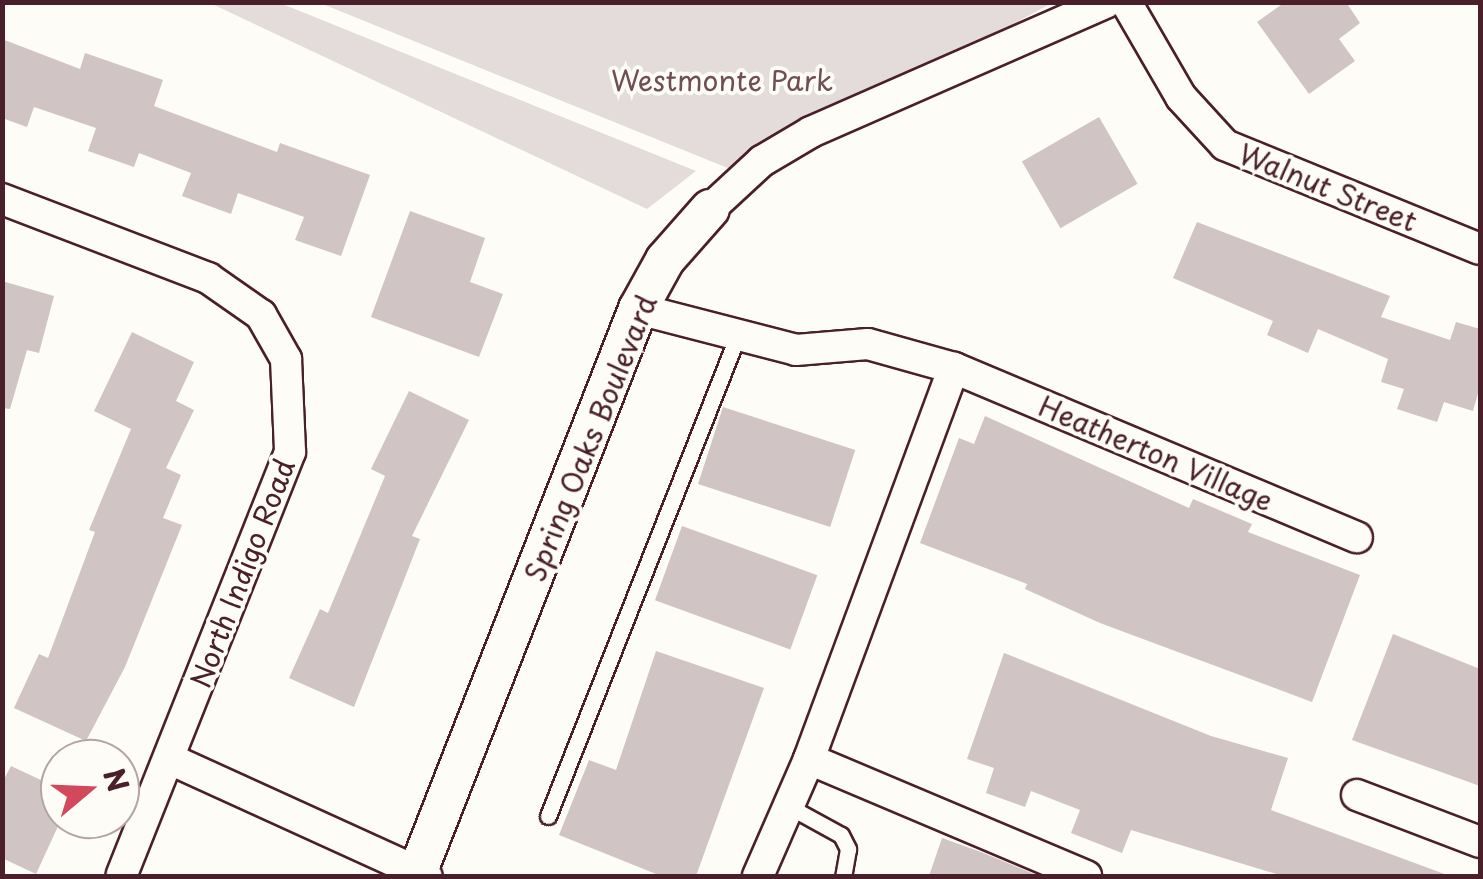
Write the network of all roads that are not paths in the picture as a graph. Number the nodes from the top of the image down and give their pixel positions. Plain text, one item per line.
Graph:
1 (1107, 2) edge
2 (1126, 2) edge
3 (2, 198) edge
4 (710, 209) joint
5 (1480, 250) edge
6 (638, 308) junction
7 (738, 335) junction
8 (954, 368) junction
9 (1357, 537) dead end
10 (170, 759) junction
11 (809, 760) junction
12 (1357, 795) dead end
13 (788, 806) junction
14 (548, 816) dead end
15 (1480, 842) edge
16 (420, 874) edge
17 (120, 876) edge
18 (758, 876) edge
19 (843, 876) edge
20 (1086, 876) edge

1 - 4 street, Spring Oaks Boulevard
2 - 5 street, Walnut Street
3 - 10 street, North Indigo Road
4 - 6 street, Spring Oaks Boulevard
6 - 7 street, Heatherton Village
6 - 16 street, Spring Oaks Boulevard
7 - 8 street, Heatherton Village
7 - 14 lane
8 - 9 street, Heatherton Village
8 - 11 street
10 - 16 street
10 - 17 street, North Indigo Road
11 - 13 street
11 - 20 street
12 - 15 street
13 - 18 street
13 - 19 lane

